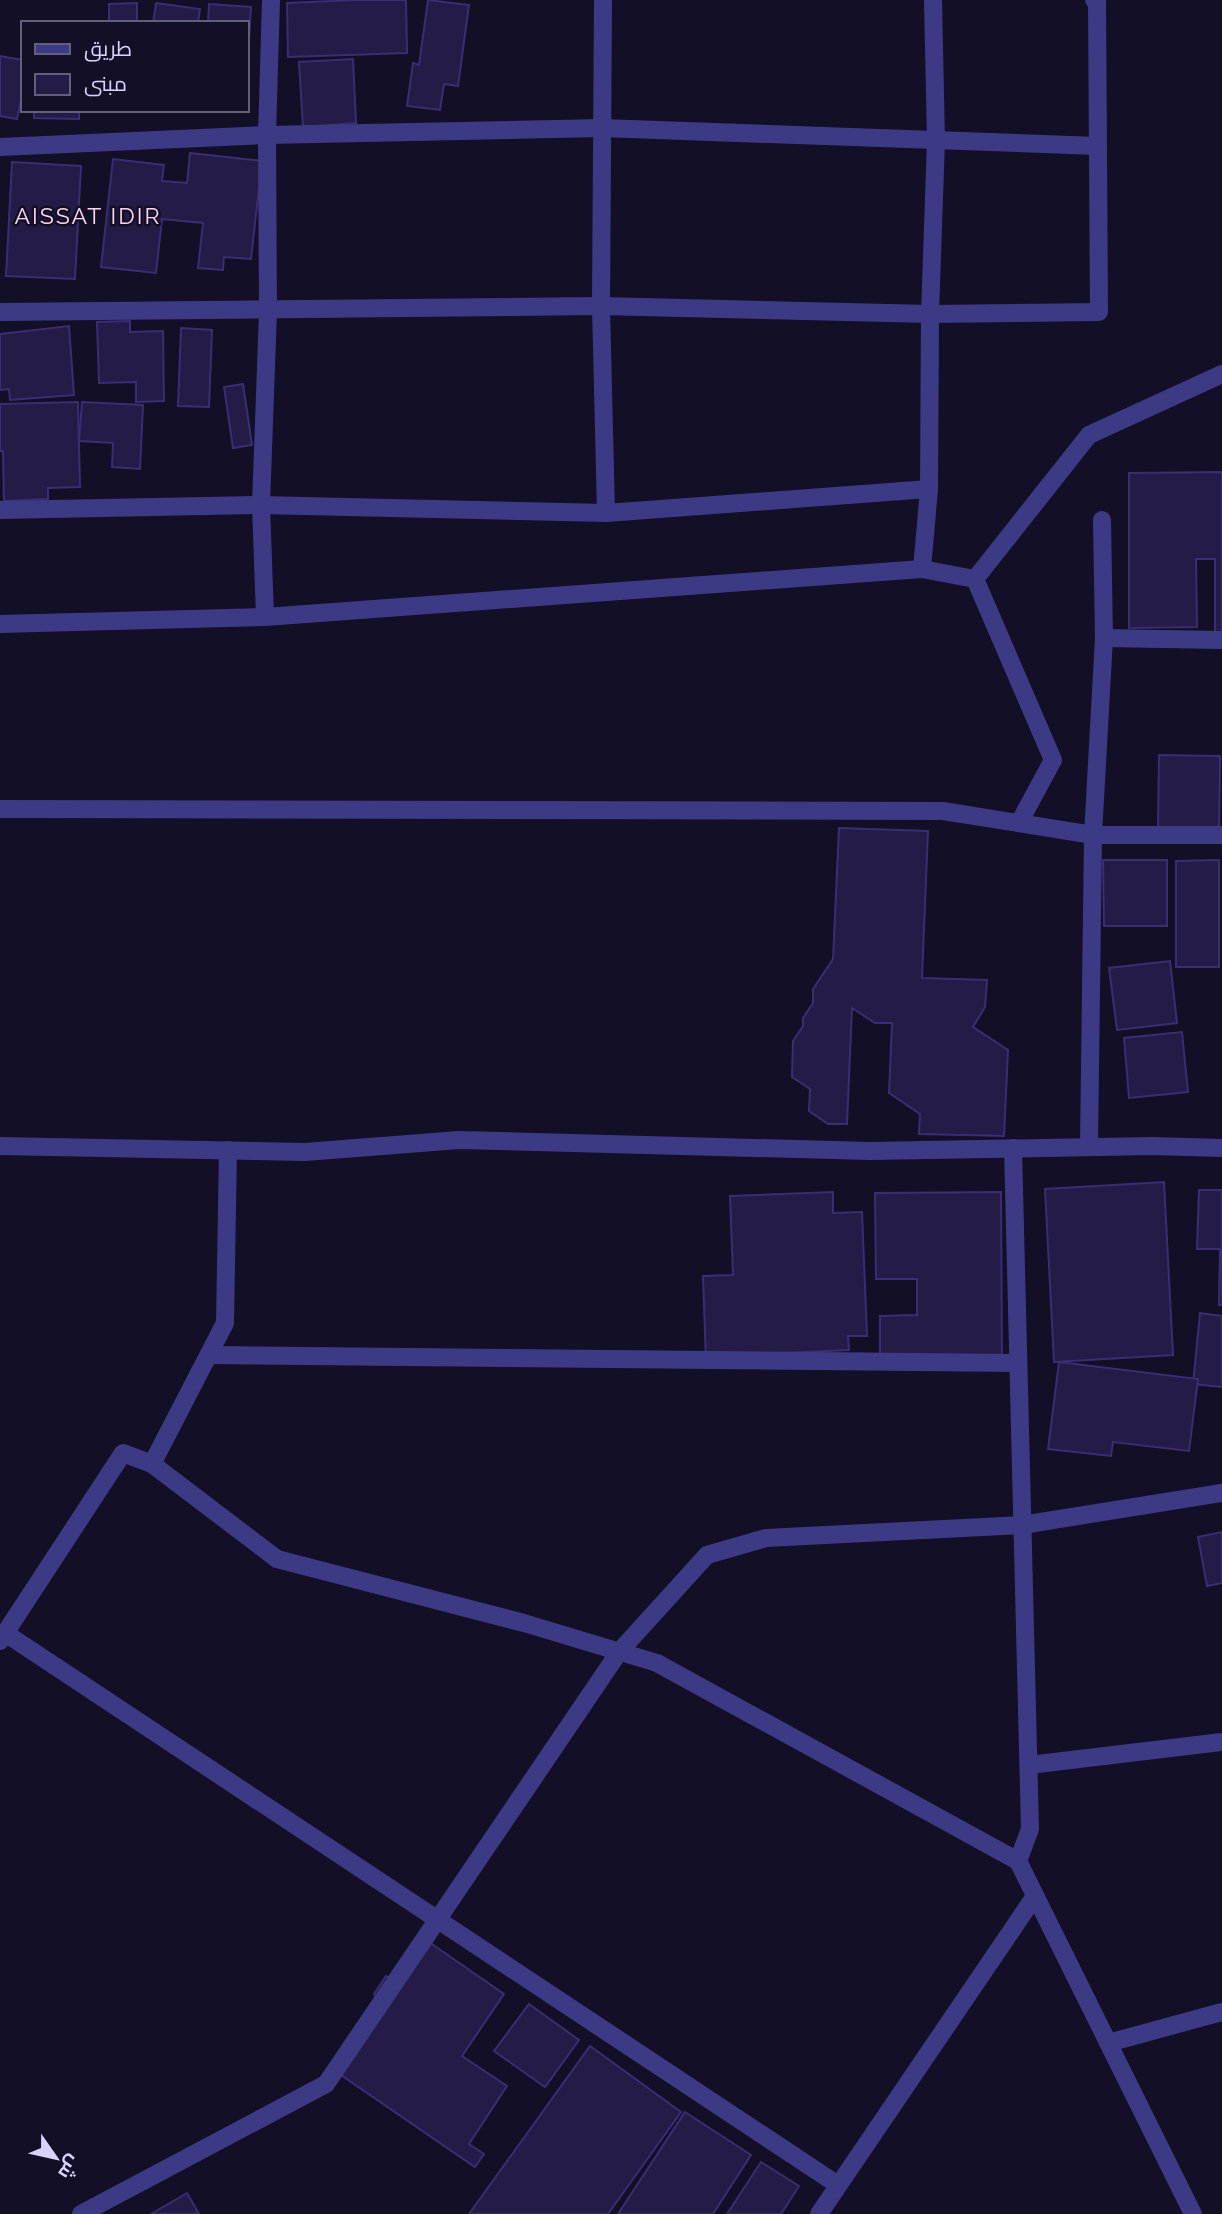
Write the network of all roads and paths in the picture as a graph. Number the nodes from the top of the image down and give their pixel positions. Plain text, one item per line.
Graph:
1 (271, 0) edge
2 (603, 0) edge
3 (933, 0) edge
4 (1094, 0) edge
5 (602, 128) junction
6 (267, 135) junction
7 (936, 140) junction
8 (1098, 146) junction
9 (0, 147) edge
10 (601, 306) junction
11 (268, 311) junction
12 (0, 312) edge
13 (930, 314) junction
14 (1222, 374) edge
15 (929, 489) junction
16 (261, 505) junction
17 (0, 510) edge
18 (606, 513) junction
19 (1102, 520) dead end
20 (922, 569) junction
21 (975, 579) junction
22 (265, 617) junction
23 (0, 624) edge
24 (1104, 638) junction
25 (1222, 640) edge
26 (0, 809) edge
27 (1019, 823) junction
28 (1093, 835) junction
29 (1222, 835) edge
30 (0, 1146) edge
31 (1089, 1147) junction
32 (1013, 1148) junction
33 (1222, 1148) edge
34 (228, 1150) junction
35 (209, 1355) junction
36 (1018, 1363) junction
37 (152, 1464) junction
38 (1222, 1493) edge
39 (1022, 1525) junction
40 (3, 1637) edge
41 (619, 1652) junction
42 (1222, 1742) edge
43 (1029, 1765) junction
44 (1018, 1861) junction
45 (1035, 1896) junction
46 (437, 1919) junction
47 (1222, 2012) edge
48 (1108, 2043) junction
49 (838, 2185) junction
50 (81, 2214) edge
51 (818, 2214) edge
52 (1193, 2214) edge

1 - 6 street
2 - 5 street
3 - 7 street
4 - 8 street
5 - 6 street
5 - 7 street
5 - 10 street
6 - 9 street
6 - 11 street
7 - 8 street
7 - 13 street
8 - 13 street
10 - 11 street
10 - 13 street
10 - 18 street
11 - 12 street
11 - 16 street
13 - 15 street
14 - 21 street
15 - 18 street
15 - 20 street
16 - 17 street
16 - 18 street
16 - 22 street
19 - 24 street
20 - 21 street
20 - 22 street
21 - 27 street
22 - 23 street
24 - 25 street
24 - 28 street
26 - 27 street
27 - 28 street
28 - 29 street
28 - 31 street
30 - 34 street
31 - 32 street
31 - 33 street
32 - 34 street
32 - 36 street
34 - 35 street
35 - 36 street
35 - 37 street
36 - 39 street
37 - 40 street
37 - 41 street
38 - 39 street
39 - 41 street
39 - 43 street
40 - 46 street
41 - 44 street
41 - 46 street
42 - 43 street
43 - 44 street
44 - 45 street
45 - 48 street
45 - 49 street
46 - 49 street
46 - 50 street
47 - 48 street
48 - 52 street
49 - 51 street

